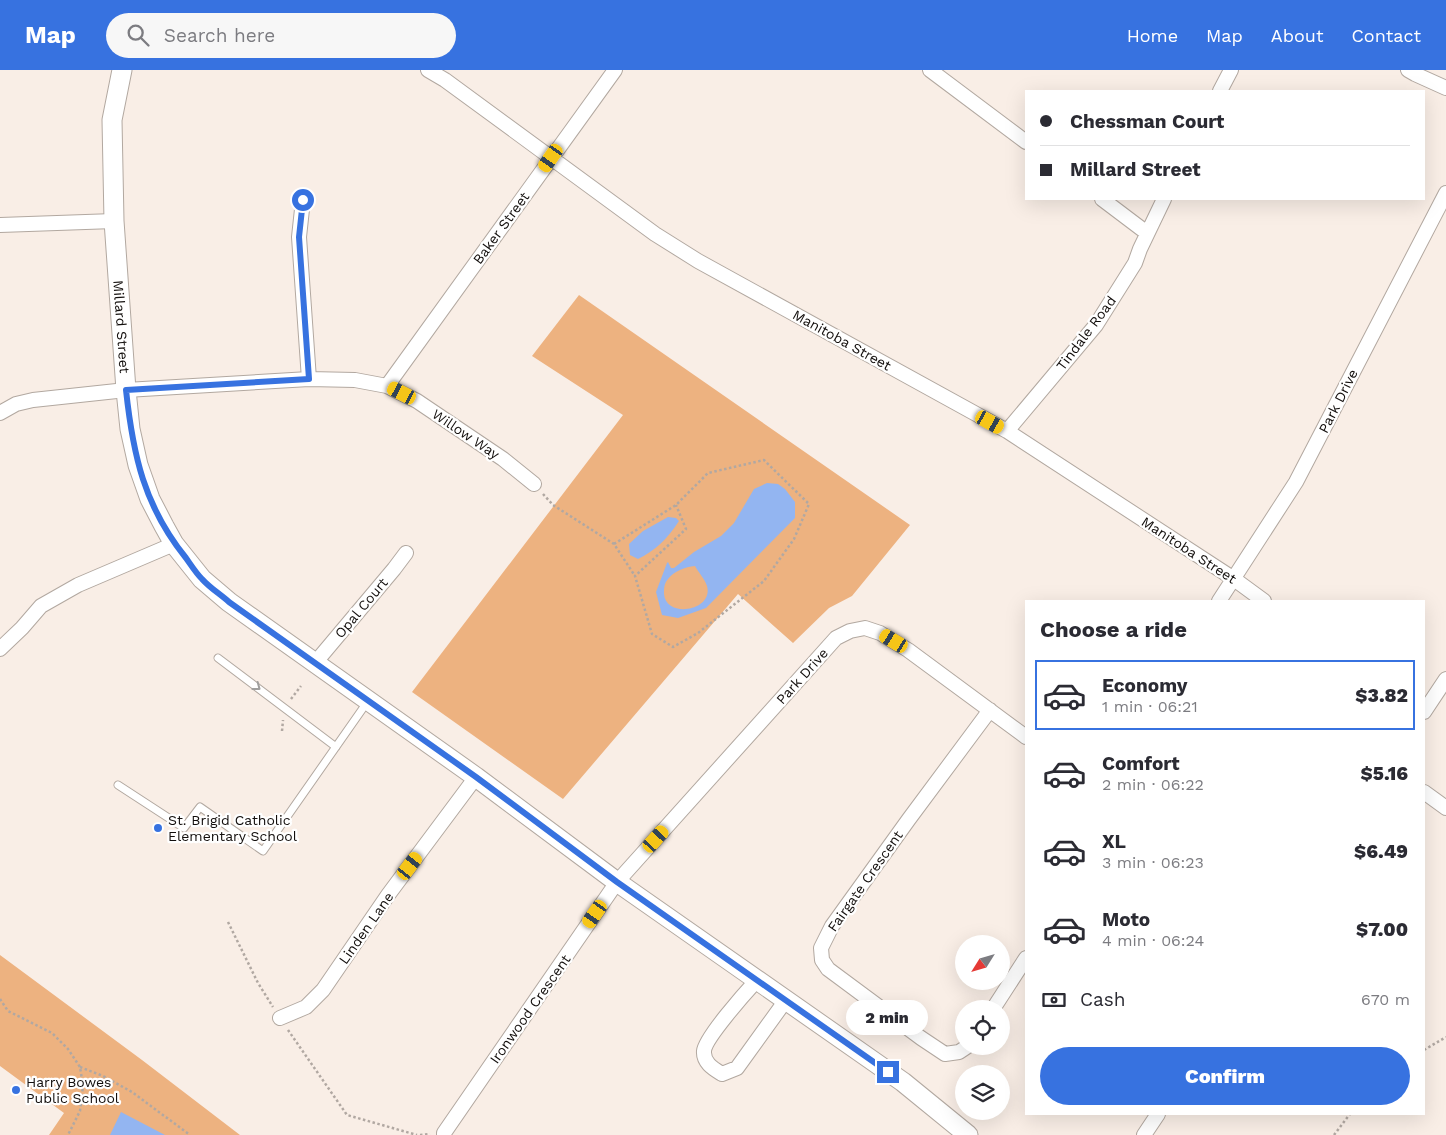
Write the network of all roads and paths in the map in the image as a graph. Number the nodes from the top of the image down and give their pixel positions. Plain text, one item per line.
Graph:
1 (122, 70) edge
2 (428, 70) edge
3 (615, 70) edge
4 (930, 70) edge
5 (1231, 70) edge
6 (1408, 70) edge
7 (1446, 88) edge
8 (1221, 90) edge
9 (1025, 141) edge
10 (551, 158) junction
11 (1446, 193) edge
12 (303, 200) dead end
13 (1103, 200) edge
14 (1164, 200) edge
15 (114, 221) junction
16 (0, 225) edge
17 (1147, 233) junction
18 (309, 379) junction
19 (387, 386) junction
20 (126, 390) junction
21 (0, 413) edge
22 (1007, 431) junction
23 (534, 484) joint
24 (676, 505) junction
25 (174, 544) junction
26 (614, 544) junction
27 (406, 553) dead end
28 (635, 576) junction
29 (1234, 579) junction
30 (1220, 600) edge
31 (1263, 600) edge
32 (0, 649) edge
33 (218, 658) dead end
34 (315, 663) junction
35 (1446, 678) edge
36 (368, 701) junction
37 (990, 710) junction
38 (1425, 710) edge
39 (1025, 736) edge
40 (336, 747) junction
41 (476, 777) junction
42 (118, 784) dead end
43 (1425, 793) edge
44 (1446, 808) edge
45 (617, 882) junction
46 (228, 922) dead end
47 (1025, 960) edge
48 (757, 980) junction
49 (0, 999) edge
50 (786, 1000) junction
51 (999, 1000) edge
52 (280, 1018) junction
53 (1446, 1037) edge
54 (1425, 1049) edge
55 (955, 1053) edge
56 (80, 1067) junction
57 (1157, 1115) edge
58 (1349, 1115) edge
59 (68, 1135) edge
60 (190, 1135) edge
61 (417, 1135) edge
62 (444, 1135) edge
63 (968, 1135) edge
64 (1144, 1135) edge
65 (1334, 1135) edge

1 - 15 street, Millard Street
2 - 10 street, Manitoba Street
3 - 10 street, Baker Street
4 - 9 street
5 - 8 street
6 - 7 street
10 - 19 street, Baker Street
10 - 22 street, Manitoba Street
11 - 29 street, Park Drive
12 - 18 street
13 - 17 street
14 - 17 street, Tindale Road
15 - 16 street
15 - 20 street, Millard Street
17 - 22 street, Tindale Road
18 - 19 street, Willow Way
18 - 20 street, Willow Way
19 - 23 street, Willow Way
20 - 21 street, Willow Way
20 - 25 street, Millard Street
22 - 29 street, Manitoba Street
23 - 26 path
24 - 26 path
24 - 28 path
24 - 28 path
25 - 32 street
25 - 34 street, Millard Street
26 - 28 path
27 - 34 street, Opal Court
29 - 30 street, Park Drive
29 - 31 street, Manitoba Street
33 -> 40 lane
34 - 36 street, Millard Street
35 - 38 street
36 - 40 lane
36 - 41 street, Millard Street
37 - 39 street, Park Drive
37 - 45 street, Park Drive
37 - 55 street, Fairgate Crescent
40 - 42 lane
41 - 45 street, Millard Street
41 - 52 street, Linden Lane
43 - 44 street
45 - 48 street, Millard Street
45 - 62 street, Ironwood Crescent
46 - 52 path
47 - 51 street
48 - 50 street, Millard Street
48 - 50 street
49 - 56 path
50 - 63 street, Millard Street
52 - 61 path
53 - 54 path
56 - 59 path
56 - 60 path
57 - 64 street
58 - 65 path

